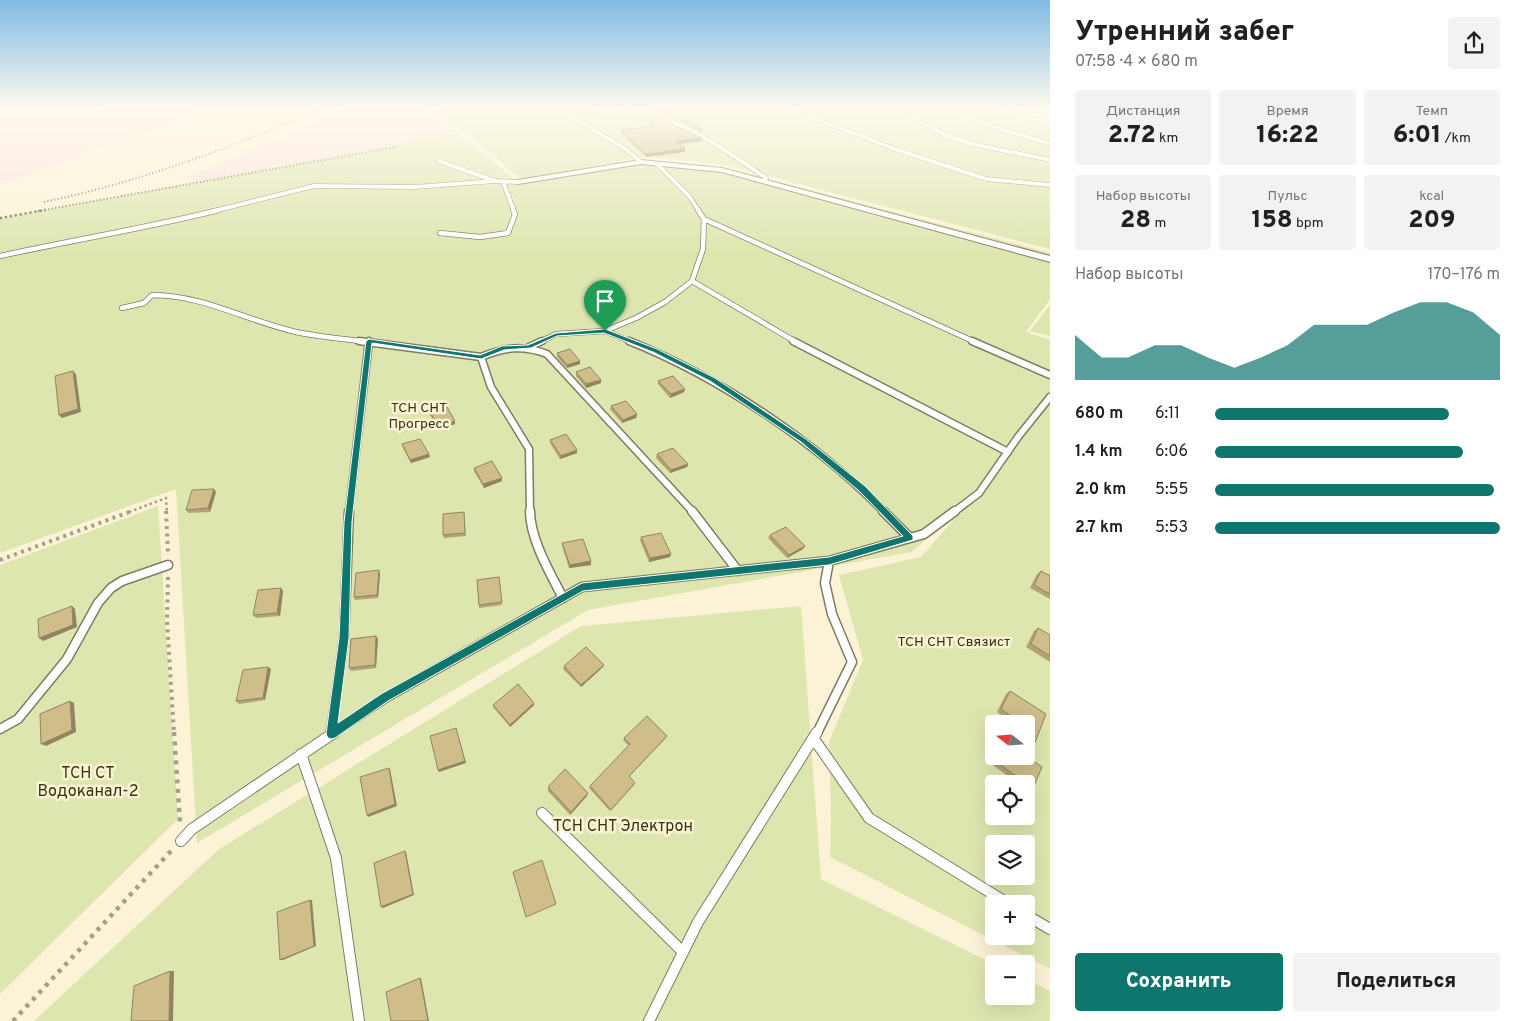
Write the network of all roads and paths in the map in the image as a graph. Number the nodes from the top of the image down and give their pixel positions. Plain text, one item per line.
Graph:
1 (636, 158) edge
2 (734, 158) edge
3 (921, 158) edge
4 (439, 161) dead end
5 (642, 162) junction
6 (657, 164) junction
7 (764, 180) junction
8 (494, 181) junction
9 (503, 182) junction
10 (518, 182) joint
11 (1050, 186) edge
12 (704, 219) junction
13 (440, 233) dead end
14 (0, 256) edge
15 (1050, 259) edge
16 (692, 281) junction
17 (122, 308) dead end
18 (605, 331) junction
19 (369, 341) junction
20 (529, 346) junction
21 (481, 357) junction
22 (1050, 375) edge
23 (1050, 397) edge
24 (1008, 452) junction
25 (910, 538) junction
26 (0, 560) edge
27 (829, 561) junction
28 (168, 565) junction
29 (738, 571) junction
30 (563, 598) junction
31 (0, 729) edge
32 (331, 734) junction
33 (814, 739) junction
34 (301, 754) junction
35 (542, 813) dead end
36 (181, 841) junction
37 (994, 895) edge
38 (1035, 920) edge
39 (1050, 929) edge
40 (683, 952) junction
41 (13, 1021) edge
42 (359, 1021) edge
43 (649, 1021) edge

1 - 5 lane
2 - 7 lane
3 - 11 lane
4 - 8 lane
5 - 6 street
5 - 10 street
6 - 7 street
6 - 12 lane
7 - 15 street
8 - 9 lane
8 - 14 lane
9 - 10 lane
9 - 13 lane
12 - 16 lane
12 - 22 lane
16 - 18 lane
16 - 24 lane
17 - 19 lane
18 - 20 lane
18 - 25 lane
19 - 21 lane
19 - 32 lane
20 - 21 lane
20 - 29 lane
21 - 30 lane
23 - 24 lane
24 - 25 lane
25 - 27 lane
26 - 28 path
27 - 29 lane
27 - 33 lane
28 - 31 lane
28 - 36 path
29 - 30 lane
30 - 32 lane
32 - 34 lane
33 - 37 lane
33 - 40 lane
34 - 36 lane
34 - 42 lane
35 - 40 lane
36 - 41 path
38 - 39 lane
40 - 43 lane

